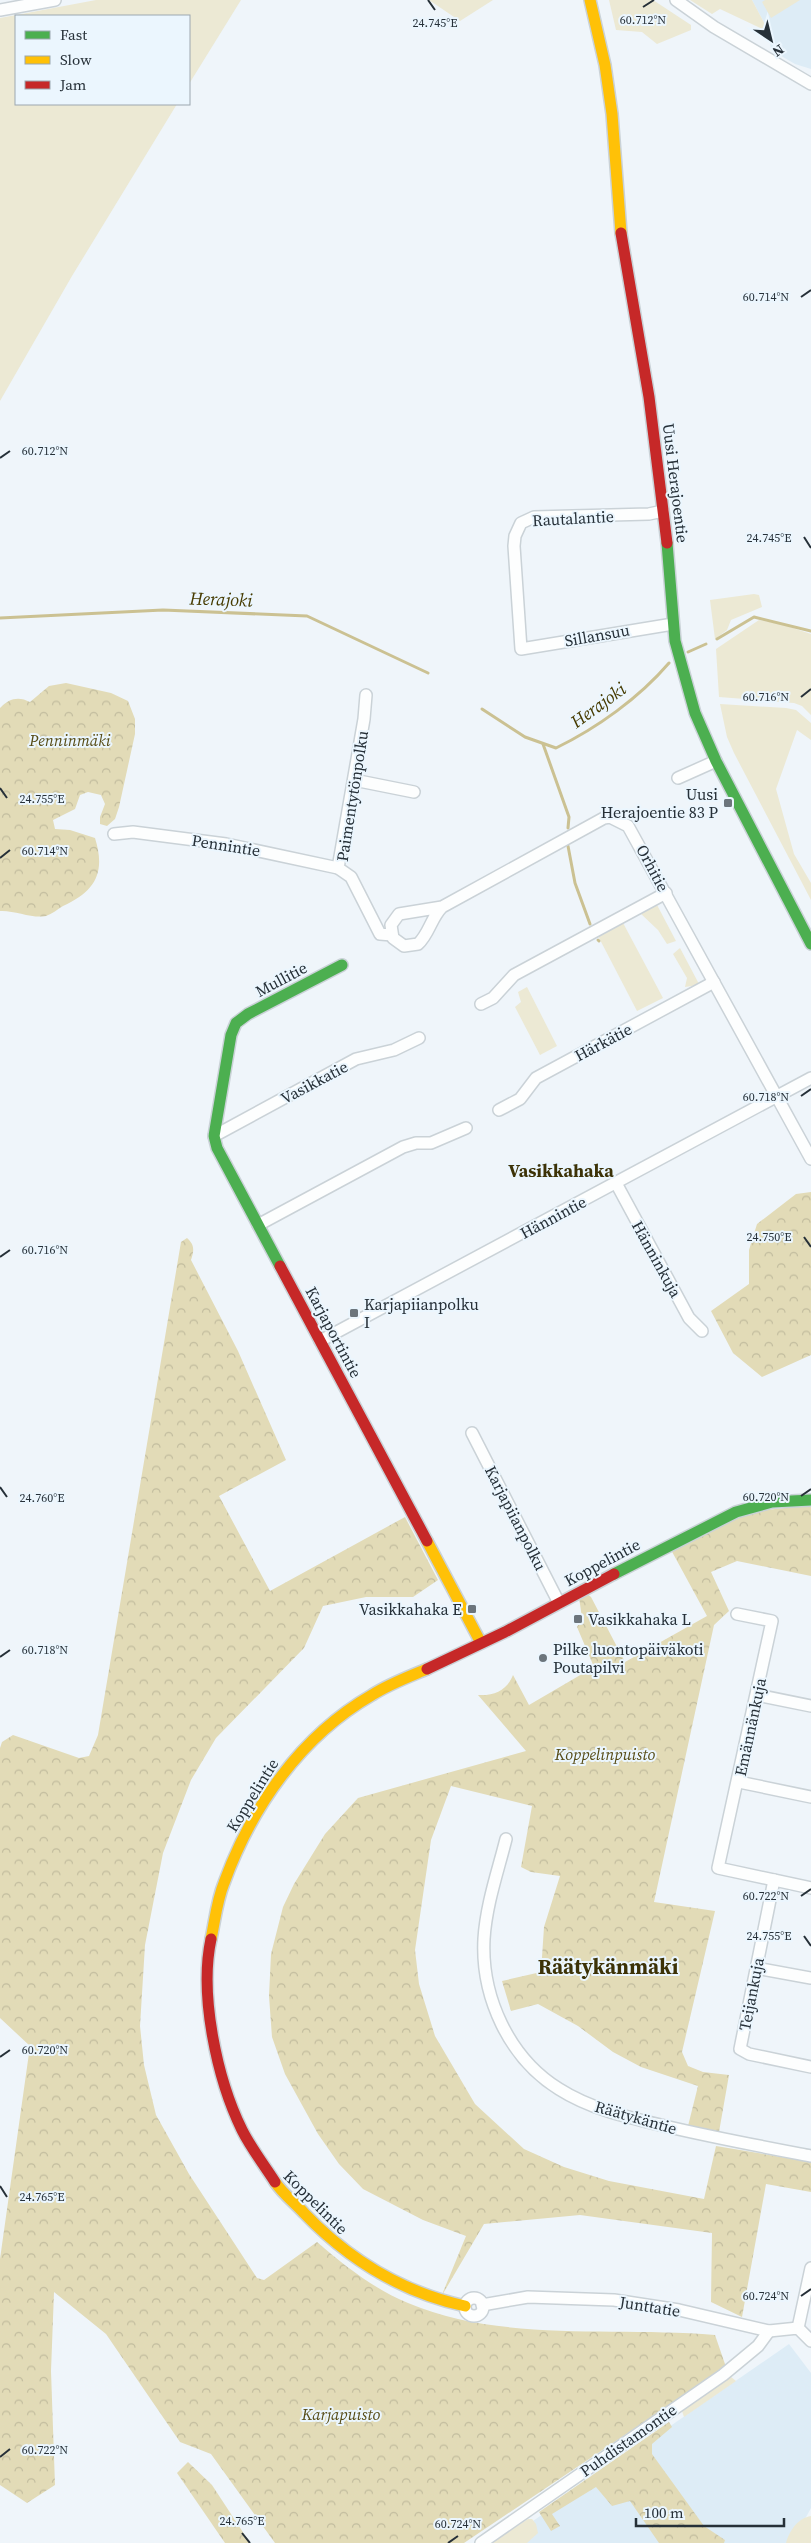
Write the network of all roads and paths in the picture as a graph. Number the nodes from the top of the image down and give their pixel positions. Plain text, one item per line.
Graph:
1 (55, 0) edge
2 (590, 0) edge
3 (676, 0) edge
4 (0, 10) edge
5 (811, 84) edge
6 (663, 511) junction
7 (673, 624) junction
8 (521, 649) joint
9 (366, 695) dead end
10 (716, 761) junction
11 (678, 778) dead end
12 (354, 780) junction
13 (414, 792) dead end
14 (114, 834) dead end
15 (338, 868) junction
16 (666, 893) junction
17 (442, 907) junction
18 (392, 935) junction
19 (811, 944) edge
20 (342, 965) dead end
21 (714, 982) junction
22 (481, 1004) dead end
23 (419, 1038) dead end
24 (811, 1078) edge
25 (776, 1097) junction
26 (499, 1110) dead end
27 (466, 1128) dead end
28 (214, 1136) junction
29 (811, 1159) edge
30 (616, 1183) junction
31 (258, 1225) junction
32 (702, 1331) dead end
33 (320, 1341) junction
34 (472, 1433) dead end
35 (811, 1500) edge
36 (559, 1603) junction
37 (737, 1614) dead end
38 (481, 1643) junction
39 (757, 1695) junction
40 (811, 1706) edge
41 (739, 1782) junction
42 (811, 1797) edge
43 (506, 1839) dead end
44 (774, 1880) junction
45 (811, 1888) edge
46 (756, 1968) junction
47 (811, 1978) edge
48 (811, 2066) edge
49 (811, 2156) edge
50 (811, 2268) edge
51 (465, 2306) joint
52 (798, 2328) junction
53 (770, 2331) junction
54 (811, 2340) edge
55 (481, 2543) edge

1 - 4 street
2 - 6 street, Uusi Herajoentie
3 - 5 street
6 - 7 street, Uusi Herajoentie
6 - 8 street, Rautalantie
7 - 8 street, Sillansuu
7 - 10 street, Uusi Herajoentie
9 - 12 street, Paimentytönpolku
10 - 11 street
10 - 19 street, Uusi Herajoentie
12 - 13 street
12 - 15 street, Paimentytönpolku
14 - 15 street, Pennintie
15 - 18 street, Paimentytönpolku
16 - 17 street, Orhitie
16 - 21 street, Orhitie
16 - 22 street
17 - 18 street, Orhitie
17 - 18 street, Orhitie
20 - 28 street, Mullitie
21 - 25 street, Orhitie
21 - 26 street, Härkätie
23 - 28 street, Vasikkatie
24 - 25 street, Hännintie
25 - 29 street, Orhitie
25 - 30 street, Hännintie
27 - 31 street
28 - 31 street, Karjaportintie
30 - 32 street, Hänninkuja
30 - 33 street, Hännintie
31 - 33 street, Karjaportintie
33 - 38 street, Karjaportintie
34 - 36 street, Karjapiianpolku
35 - 36 street, Koppelintie
36 - 38 street, Koppelintie
37 - 39 street, Emännänkuja
38 - 51 street, Koppelintie
39 - 40 street
39 - 41 street, Emännänkuja
41 - 42 street
41 - 44 street, Emännänkuja
43 - 49 street, Räätykäntie
44 - 45 street
44 - 46 street, Teijankuja
46 - 47 street
46 - 48 street, Teijankuja
50 - 52 street
51 - 53 street, Junttatie
52 - 53 street, Junttatie
52 - 54 street
53 - 55 street, Puhdistamontie

